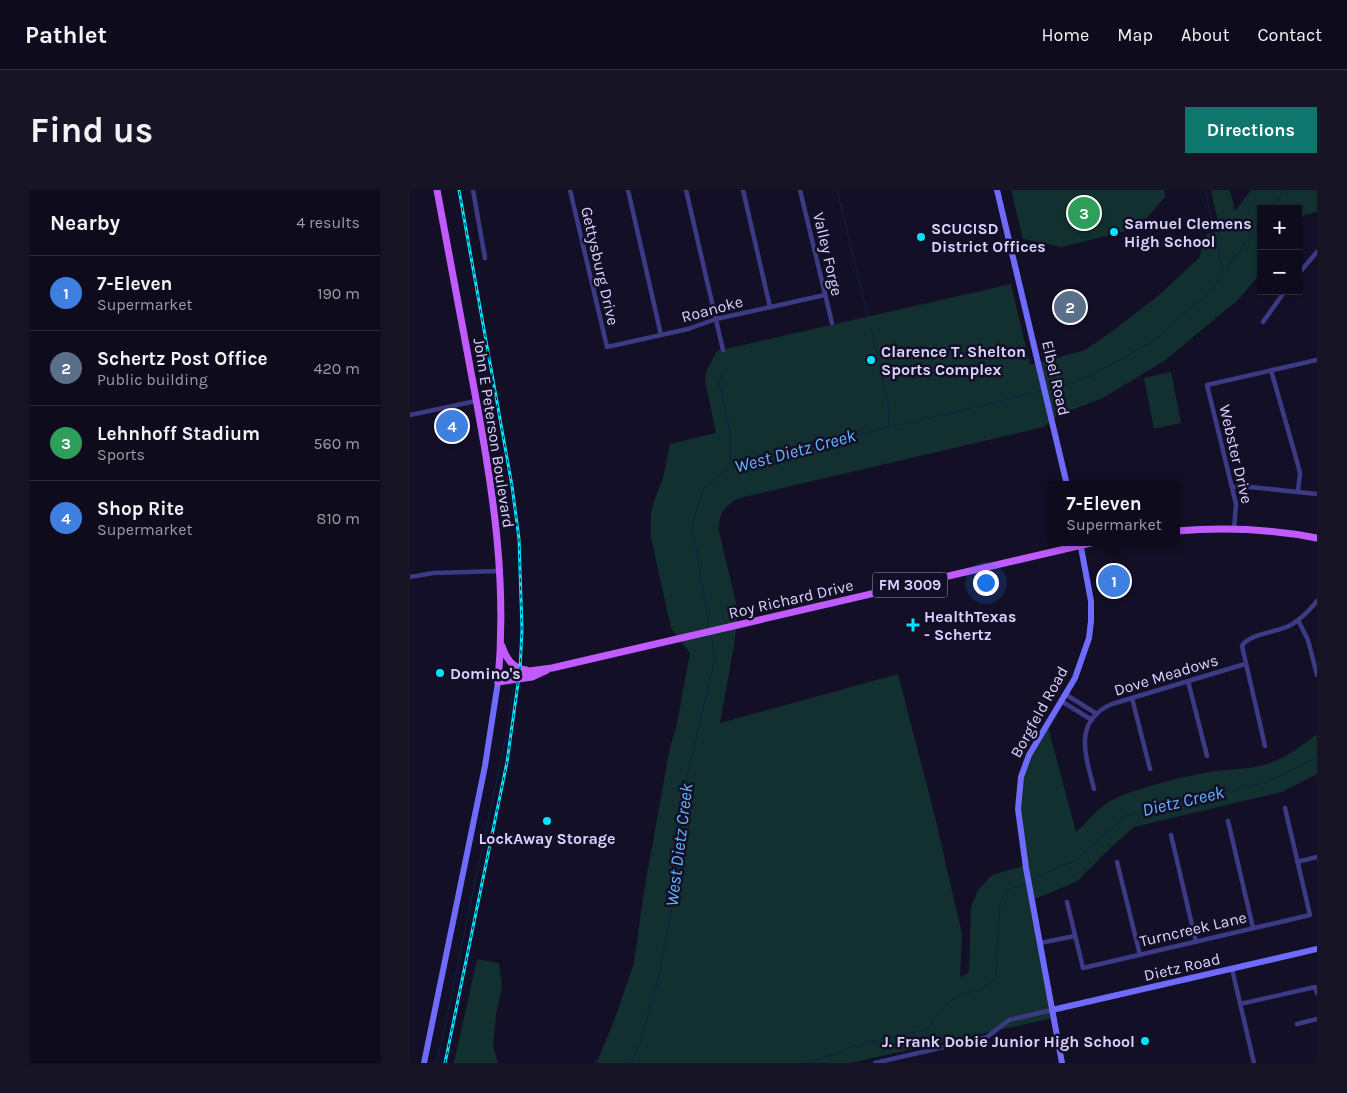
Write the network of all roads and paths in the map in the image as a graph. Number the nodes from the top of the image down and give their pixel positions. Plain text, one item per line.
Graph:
1 (437, 190) edge
2 (473, 190) edge
3 (570, 190) edge
4 (628, 190) edge
5 (686, 190) edge
6 (743, 190) edge
7 (800, 190) edge
8 (997, 190) edge
9 (1317, 252) edge
10 (485, 258) dead end
11 (1302, 269) edge
12 (825, 295) junction
13 (1282, 295) edge
14 (770, 306) junction
15 (716, 319) junction
16 (1263, 322) dead end
17 (832, 323) dead end
18 (661, 335) junction
19 (607, 347) joint
20 (723, 350) dead end
21 (1317, 360) edge
22 (1271, 370) junction
23 (476, 401) junction
24 (410, 415) edge
25 (1065, 481) edge
26 (1232, 487) junction
27 (1298, 491) junction
28 (1317, 494) edge
29 (1234, 529) junction
30 (1180, 531) edge
31 (1317, 538) edge
32 (1072, 546) edge
33 (1080, 546) edge
34 (500, 570) junction
35 (410, 577) edge
36 (1317, 601) edge
37 (1298, 620) junction
38 (500, 642) junction
39 (1245, 664) junction
40 (1316, 665) edge
41 (552, 668) junction
42 (529, 670) junction
43 (1317, 675) edge
44 (498, 679) junction
45 (1188, 681) junction
46 (1063, 698) junction
47 (1132, 698) junction
48 (1094, 717) junction
49 (1265, 746) dead end
50 (1207, 756) dead end
51 (1150, 769) dead end
52 (1094, 789) dead end
53 (1285, 808) dead end
54 (1228, 821) dead end
55 (1171, 835) dead end
56 (1317, 858) edge
57 (1117, 862) dead end
58 (1298, 862) junction
59 (1067, 902) dead end
60 (1253, 928) junction
61 (1075, 936) junction
62 (1196, 942) junction
63 (1040, 943) junction
64 (1317, 949) edge
65 (1140, 955) junction
66 (1232, 969) junction
67 (1317, 993) edge
68 (1240, 1004) junction
69 (1052, 1010) junction
70 (1317, 1019) edge
71 (1297, 1024) dead end
72 (424, 1063) edge
73 (875, 1063) edge
74 (1062, 1063) edge
75 (1254, 1063) edge

1 - 23 main road, John E Peterson Boulevard
2 - 10 street
3 - 19 street, Gettysburg Drive
4 - 18 street
5 - 15 street
6 - 14 street
7 - 12 street, Valley Forge
8 - 25 street, Elbel Road
9 - 11 street
12 - 14 street, Roanoke
12 - 17 street, Valley Forge
13 - 16 street
14 - 15 street, Roanoke
15 - 18 street, Roanoke
15 - 20 street
18 - 19 street, Roanoke
21 - 22 street
22 - 26 street, Webster Drive
22 - 27 street
23 - 24 street
23 - 34 main road, John E Peterson Boulevard
26 - 27 street
26 - 29 street, Webster Drive
27 - 28 street
29 - 30 main road
29 - 31 main road
32 - 41 main road, Roy Richard Drive / FM 3009
33 - 46 street, Borgfeld Road
34 - 35 street
34 - 38 main road, John E Peterson Boulevard
36 - 37 street
37 - 39 street
37 - 40 street
38 - 42 main road
38 - 44 main road, John E Peterson Boulevard
39 - 45 street, Dove Meadows
39 - 49 street
40 - 43 street
41 - 42 main road, Roy Richard Drive / FM 3009
41 - 44 main road, Roy Richard Drive / FM 3009
42 - 44 main road, Roy Richard Drive / FM 3009
44 - 72 street
45 - 47 street, Dove Meadows
45 - 50 street
46 - 48 street
46 - 48 street
46 - 63 street, Borgfeld Road
47 - 48 street, Dove Meadows
47 - 51 street
48 - 52 street
53 - 58 street
54 - 60 street
55 - 62 street
56 - 58 street
57 - 65 street
58 - 60 street, Turncreek Lane
59 - 61 street
60 - 62 street, Turncreek Lane
61 - 63 street
61 - 65 street, Turncreek Lane
62 - 65 street, Turncreek Lane
63 - 69 street, Borgfeld Road
64 - 66 street, Dietz Road
66 - 68 street
66 - 69 street, Dietz Road
67 - 68 street
68 - 75 street
69 - 73 street
69 - 74 street, Borgfeld Road
70 - 71 street

